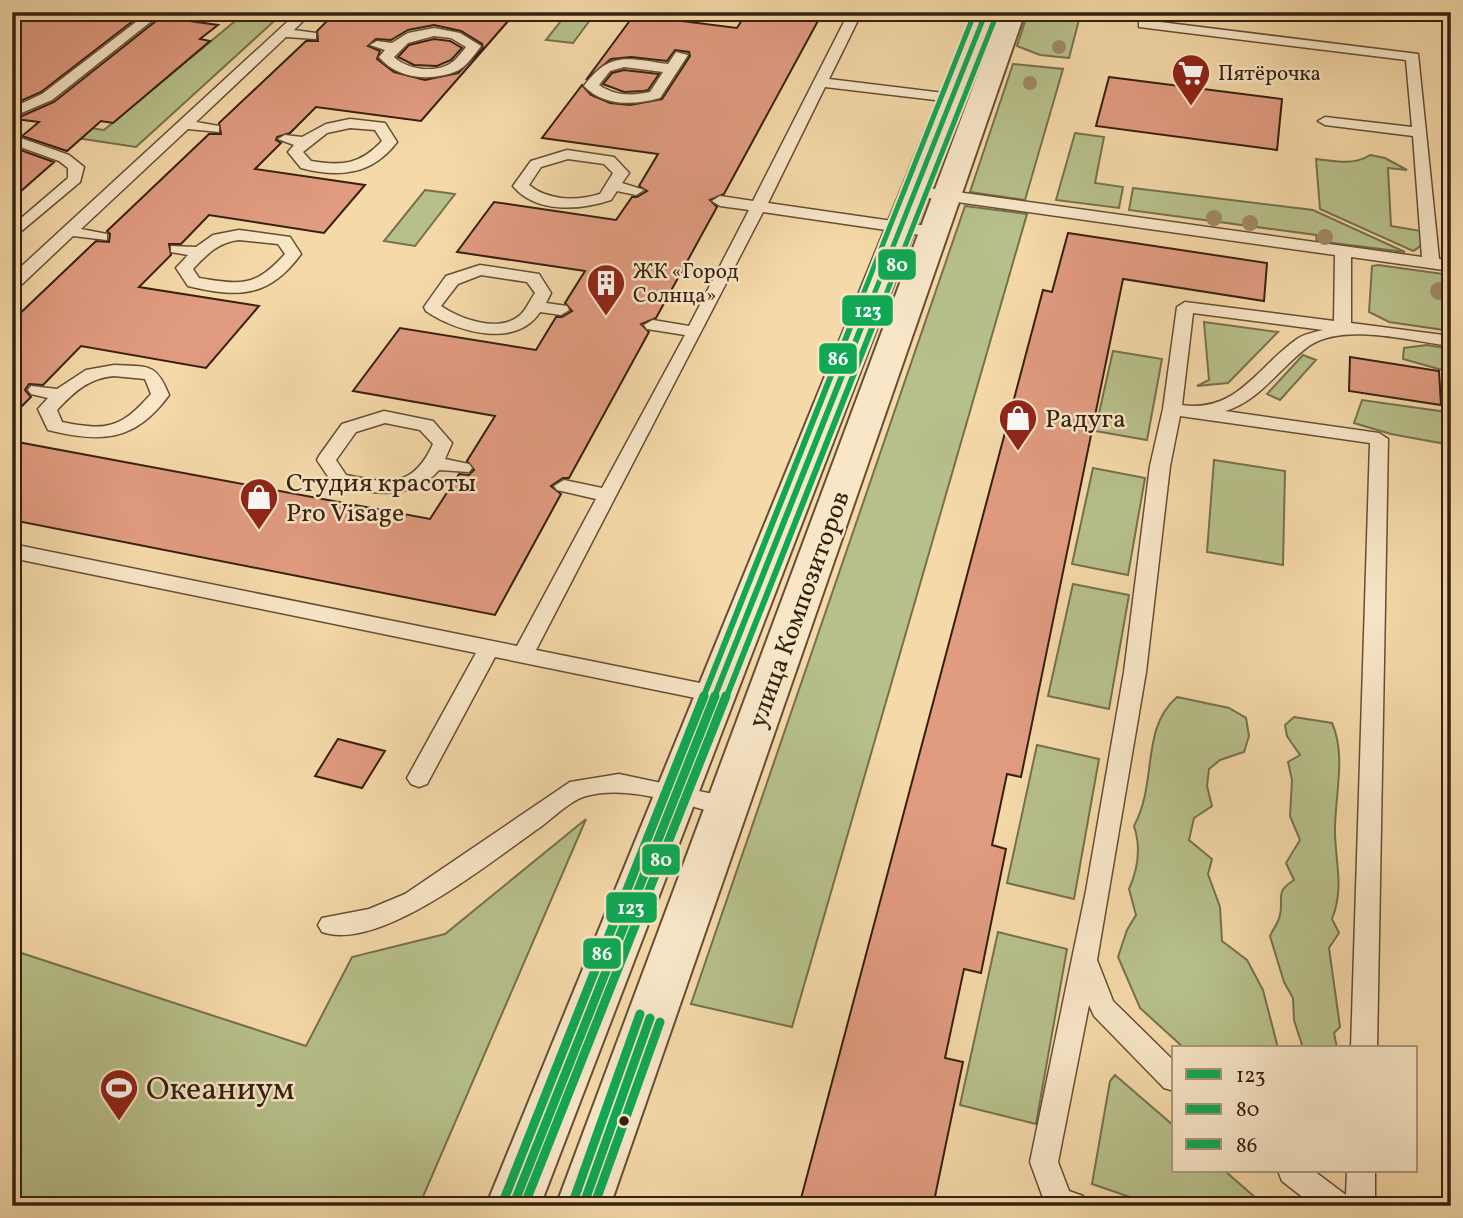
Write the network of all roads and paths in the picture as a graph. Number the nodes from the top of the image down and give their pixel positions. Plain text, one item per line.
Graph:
1 (157, 12) edge
2 (306, 12) edge
3 (986, 12) edge
4 (1013, 12) edge
5 (822, 13) edge
6 (855, 14) edge
7 (1144, 24) dead end
8 (284, 33) junction
9 (311, 36) dead end
10 (377, 45) dead end
11 (395, 47) junction
12 (681, 55) dead end
13 (672, 69) junction
14 (820, 82) junction
15 (952, 98) junction
16 (12, 113) edge
17 (1325, 121) dead end
18 (184, 124) junction
19 (214, 129) dead end
20 (1420, 132) junction
21 (12, 139) edge
22 (285, 139) dead end
23 (305, 142) junction
24 (613, 186) junction
25 (636, 190) dead end
26 (931, 194) junction
27 (720, 201) dead end
28 (758, 207) junction
29 (917, 229) junction
30 (69, 231) junction
31 (12, 234) edge
32 (101, 236) dead end
33 (177, 248) dead end
34 (1343, 251) junction
35 (200, 252) junction
36 (1432, 263) junction
37 (1451, 266) edge
38 (12, 284) edge
39 (535, 306) junction
40 (561, 310) dead end
41 (653, 325) dead end
42 (1342, 329) junction
43 (695, 332) junction
44 (1451, 341) edge
45 (37, 390) dead end
46 (61, 394) junction
47 (1172, 409) junction
48 (1199, 413) junction
49 (434, 463) junction
50 (462, 468) dead end
51 (564, 486) dead end
52 (608, 495) junction
53 (12, 551) edge
54 (490, 647) junction
55 (523, 654) junction
56 (715, 694) junction
57 (419, 778) dead end
58 (675, 796) junction
59 (726, 806) junction
60 (331, 925) dead end
61 (1085, 961) junction
62 (1364, 1046) edge
63 (1172, 1077) edge
64 (1293, 1172) edge
65 (1361, 1172) edge
66 (513, 1206) edge
67 (583, 1206) edge
68 (1073, 1206) edge
69 (1337, 1206) edge
70 (1360, 1206) edge

1 - 16 lane
2 - 8 lane
3 - 15 street, улица Композиторов
4 - 26 street, улица Композиторов
5 - 6 lane
6 - 14 lane
7 - 20 lane
8 - 9 lane
8 - 18 lane
10 - 11 lane
11 - 11 lane
12 - 13 lane
13 - 13 lane
14 - 15 lane
14 - 28 lane
15 - 26 street, улица Композиторов
17 - 20 lane
18 - 19 lane
18 - 30 lane
20 - 36 lane
21 - 31 lane
22 - 23 lane
23 - 23 lane
24 - 24 lane
24 - 25 lane
26 - 29 street, улица Композиторов
26 - 34 lane
27 - 28 lane
28 - 29 lane
28 - 43 lane
29 - 56 street, улица Композиторов
29 - 59 street, улица Композиторов
30 - 32 lane
30 - 38 lane
33 - 35 lane
34 - 36 lane
34 - 42 lane
35 - 35 lane
36 - 37 lane
39 - 39 lane
39 - 40 lane
41 - 43 lane
42 - 44 lane
42 - 47 lane
42 - 48 lane
43 - 52 lane
45 - 46 lane
46 - 46 lane
47 - 48 lane
47 - 61 lane
48 - 62 lane
49 - 49 lane
49 - 50 lane
51 - 52 lane
52 - 55 lane
53 - 54 lane
54 - 55 lane
54 - 57 lane
55 - 56 lane
56 - 58 street, улица Композиторов
58 - 59 lane
58 - 60 lane
58 - 66 street, улица Композиторов
59 - 67 street, улица Композиторов
61 - 63 lane
61 - 68 lane
64 - 69 lane
65 - 70 lane

